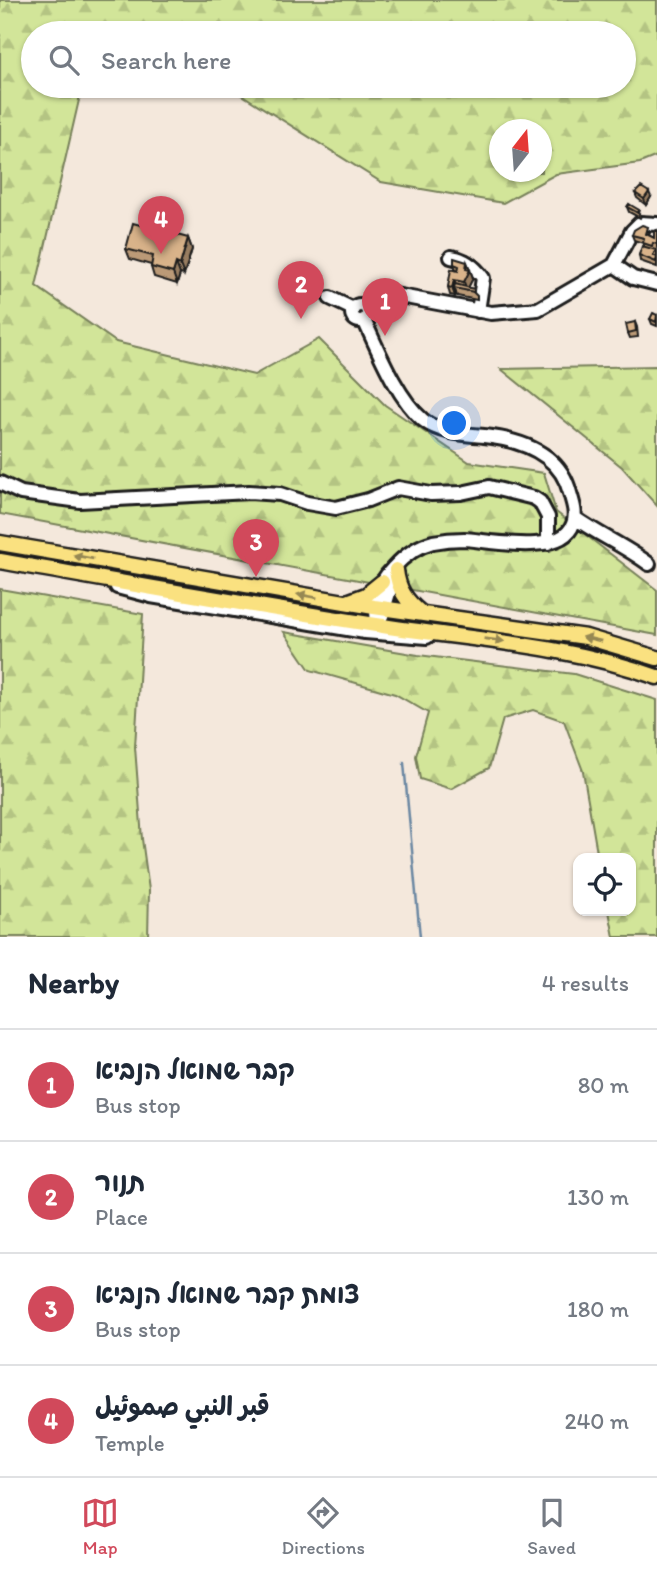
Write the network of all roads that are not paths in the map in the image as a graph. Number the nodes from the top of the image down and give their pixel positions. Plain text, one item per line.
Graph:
1 (657, 224) edge
2 (451, 257) edge
3 (614, 264) junction
4 (657, 284) edge
5 (330, 298) dead end
6 (478, 311) junction
7 (361, 312) junction
8 (0, 483) edge
9 (575, 518) junction
10 (0, 543) edge
11 (548, 543) junction
12 (0, 561) edge
13 (649, 564) dead end
14 (398, 565) junction
15 (76, 574) junction
16 (382, 582) junction
17 (345, 602) junction
18 (380, 608) junction
19 (422, 613) junction
20 (378, 626) junction
21 (456, 636) junction
22 (657, 658) edge
23 (657, 677) edge

1 - 3 street
2 - 6 street
3 - 4 street
3 - 6 street
5 - 7 street
6 - 7 street
7 - 9 street
8 - 11 street
9 - 11 street
9 - 13 street
17 -> 10 main road
11 - 14 street
12 - 15 main road
14 - 16 street
14 - 18 street
14 - 19 main road
15 - 20 main road
15 - 21 street
16 - 17 main road
16 - 18 street
17 - 18 main road
18 - 19 main road
18 - 20 street
22 -> 19 main road
20 - 21 main road
21 -> 23 main road

